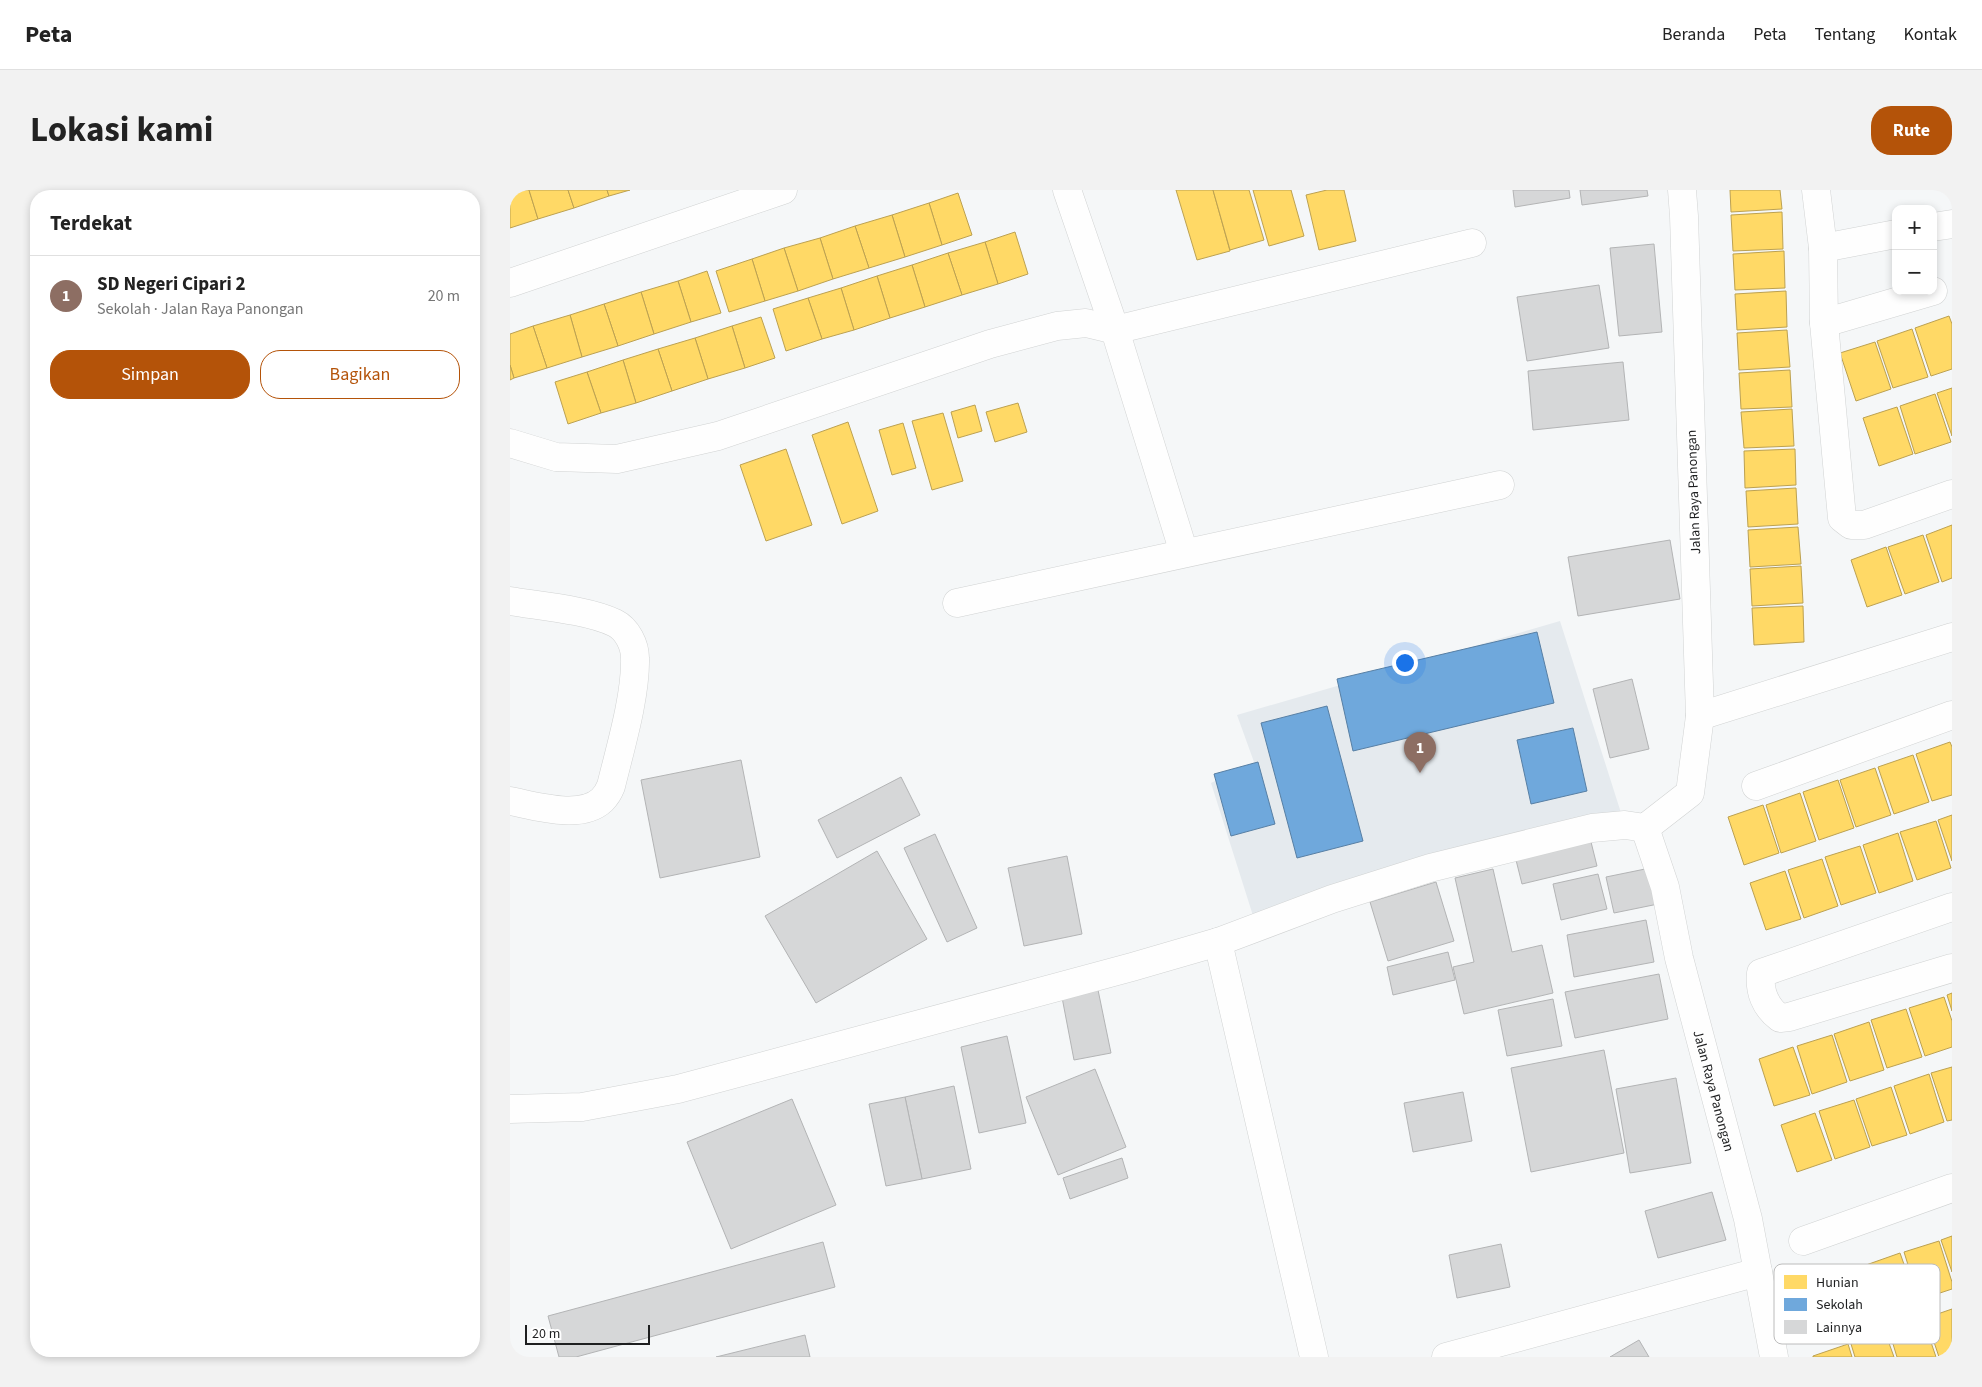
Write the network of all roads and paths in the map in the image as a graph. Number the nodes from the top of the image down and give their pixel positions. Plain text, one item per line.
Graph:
1 (783, 190) edge
2 (1067, 190) edge
3 (1682, 190) edge
4 (1816, 190) edge
5 (1952, 224) edge
6 (1937, 226) edge
7 (1892, 235) edge
8 (1472, 243) dead end
9 (1823, 248) junction
10 (510, 283) edge
11 (1952, 286) edge
12 (1937, 290) edge
13 (1920, 295) edge
14 (1824, 324) junction
15 (1115, 330) junction
16 (510, 443) edge
17 (1500, 485) dead end
18 (1952, 494) edge
19 (1184, 553) junction
20 (510, 601) edge
21 (958, 603) dead end
22 (1952, 637) edge
23 (1952, 715) edge
24 (1700, 716) junction
25 (1756, 786) dead end
26 (510, 801) edge
27 (1645, 828) junction
28 (1952, 907) edge
29 (1218, 942) junction
30 (1952, 968) edge
31 (510, 1109) edge
32 (1952, 1188) edge
33 (1803, 1241) dead end
34 (1758, 1272) junction
35 (1314, 1357) edge
36 (1446, 1357) edge
37 (1774, 1357) edge

1 - 10 street
2 - 15 street
3 - 24 street, Jalan Raya Panongan
4 - 9 street
5 - 6 street
7 - 9 street
8 - 15 street
9 - 14 street
11 - 12 street
13 - 14 street
14 - 18 street
15 - 16 street
15 - 19 street
17 - 19 street
19 - 21 street
20 - 26 street
22 - 24 street
23 - 25 street
24 - 27 street, Jalan Raya Panongan
27 - 29 street
27 - 34 street, Jalan Raya Panongan
28 - 30 street
29 - 31 street
29 - 35 street
32 - 33 street
34 - 36 street
34 - 37 street, Jalan Raya Panongan

